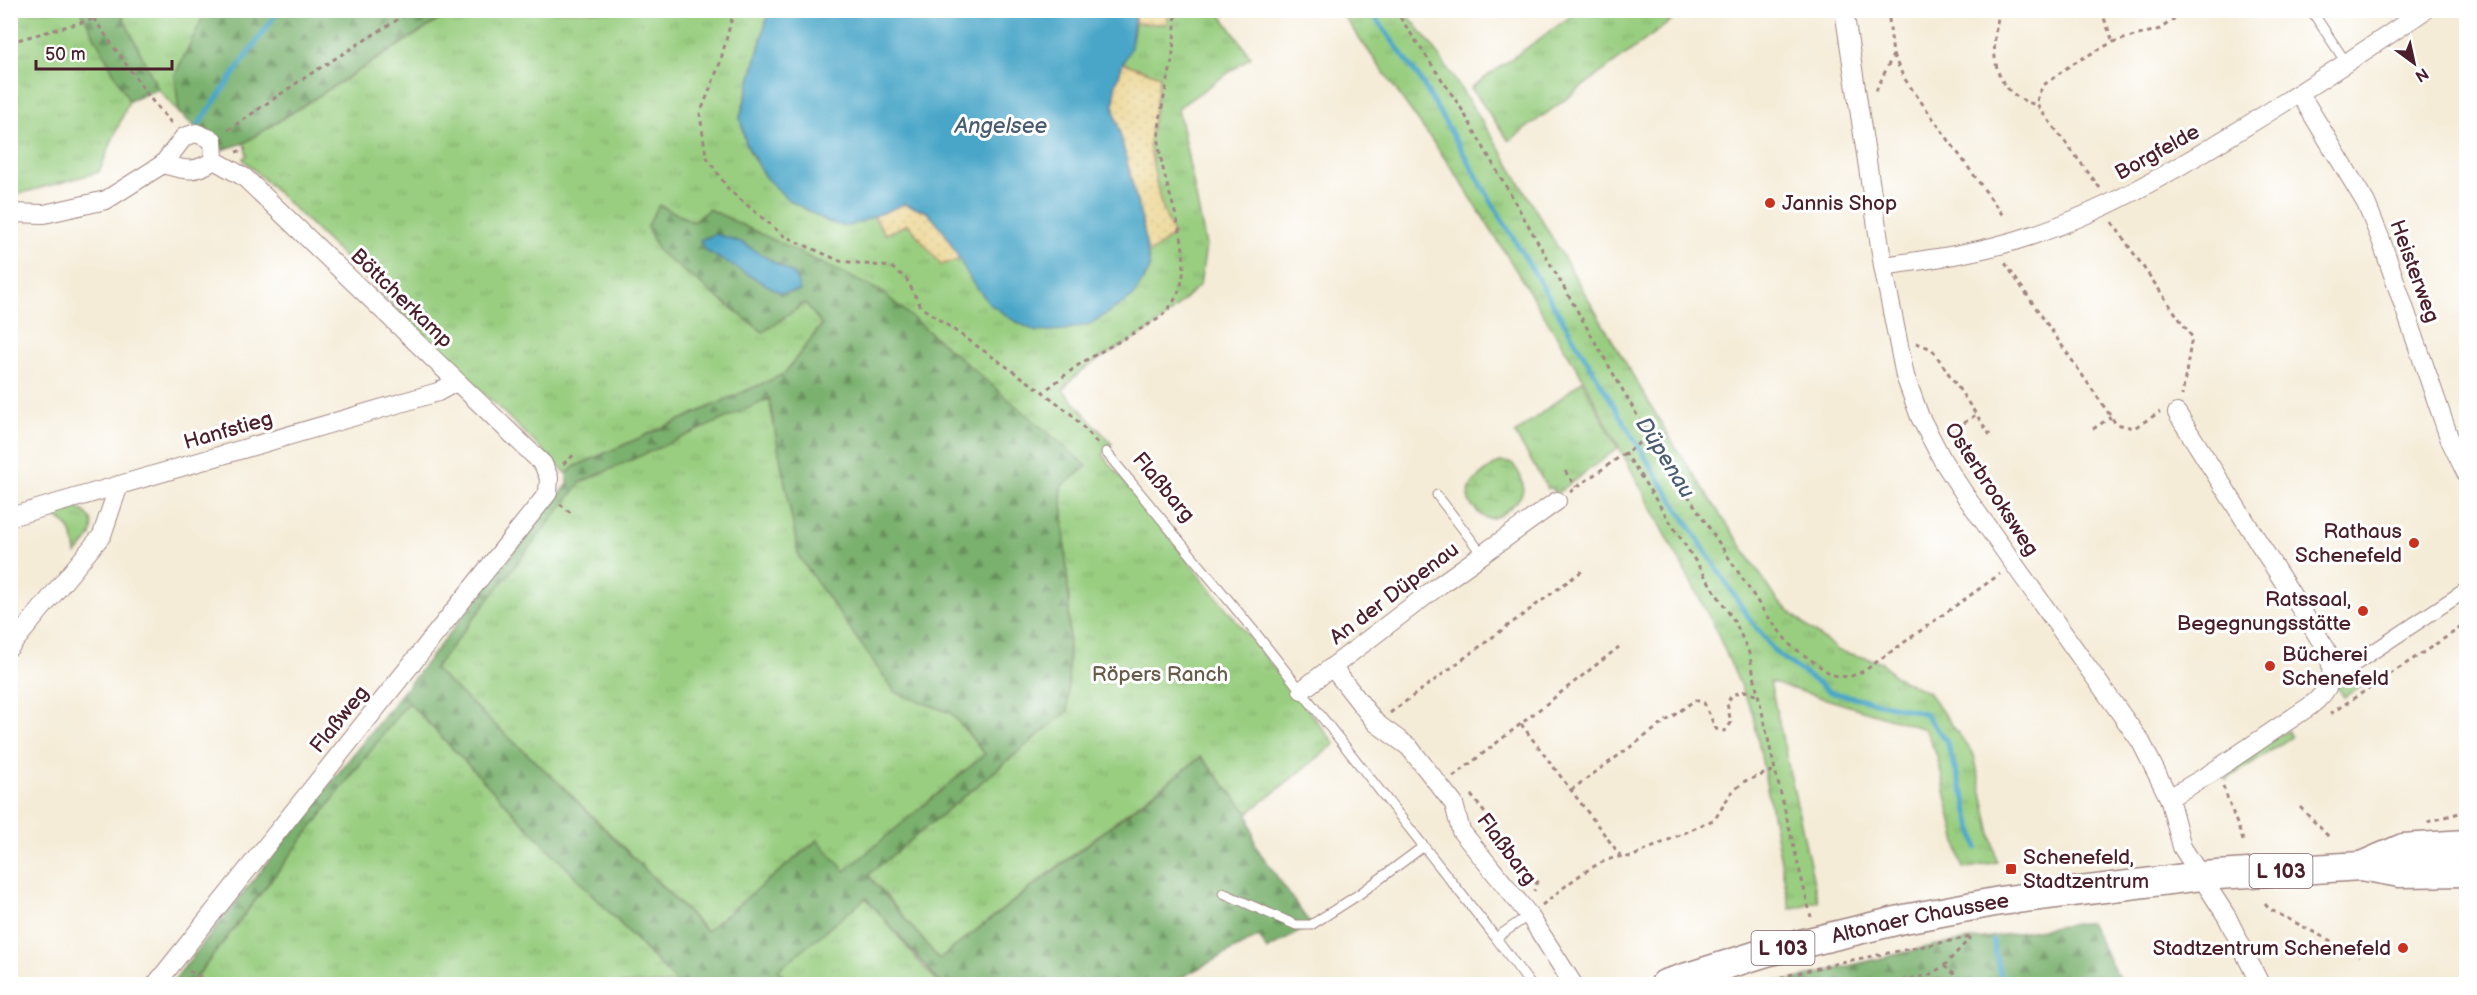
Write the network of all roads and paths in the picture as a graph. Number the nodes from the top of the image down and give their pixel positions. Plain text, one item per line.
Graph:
1 (90, 10) edge
2 (413, 10) edge
3 (734, 10) edge
4 (1176, 10) edge
5 (1395, 10) edge
6 (1844, 10) edge
7 (1888, 10) edge
8 (2101, 10) edge
9 (2187, 10) edge
10 (2311, 10) edge
11 (2425, 10) edge
12 (2001, 12) edge
13 (94, 20) junction
14 (10, 42) edge
15 (2113, 42) junction
16 (1893, 56) junction
17 (2348, 64) junction
18 (2300, 94) junction
19 (1874, 95) dead end
20 (2037, 105) junction
21 (184, 137) junction
22 (213, 140) junction
23 (214, 160) junction
24 (163, 164) junction
25 (2107, 205) junction
26 (10, 213) edge
27 (2004, 217) dead end
28 (2002, 259) dead end
29 (1883, 266) junction
30 (1916, 342) dead end
31 (456, 382) junction
32 (1043, 392) junction
33 (2174, 408) junction
34 (1977, 414) junction
35 (2111, 417) junction
36 (2093, 429) dead end
37 (1949, 433) dead end
38 (1990, 435) dead end
39 (1649, 436) junction
40 (1106, 452) joint
41 (1625, 452) junction
42 (1565, 471) dead end
43 (2466, 473) edge
44 (549, 478) joint
45 (119, 485) junction
46 (1576, 487) junction
47 (1437, 495) dead end
48 (1557, 501) joint
49 (10, 517) edge
50 (2461, 528) dead end
51 (2466, 537) edge
52 (1482, 554) junction
53 (1582, 571) dead end
54 (2002, 573) dead end
55 (2466, 590) edge
56 (2466, 624) edge
57 (10, 647) edge
58 (1620, 647) dead end
59 (1332, 667) junction
60 (2332, 679) junction
61 (1302, 690) junction
62 (1758, 696) junction
63 (2328, 715) dead end
64 (1376, 723) junction
65 (1521, 724) junction
66 (1774, 770) junction
67 (1455, 775) junction
68 (2232, 780) dead end
69 (1462, 783) dead end
70 (1440, 786) junction
71 (2223, 786) junction
72 (1571, 790) junction
73 (2215, 791) dead end
74 (1469, 792) dead end
75 (2169, 798) junction
76 (2300, 807) dead end
77 (2466, 811) edge
78 (2422, 823) dead end
79 (2331, 839) dead end
80 (2244, 843) dead end
81 (2466, 844) edge
82 (1424, 846) junction
83 (1620, 855) junction
84 (2361, 866) junction
85 (2466, 872) edge
86 (2201, 876) junction
87 (1223, 893) dead end
88 (2265, 904) dead end
89 (1526, 911) junction
90 (1811, 917) dead end
91 (1496, 938) junction
92 (2360, 956) dead end
93 (1944, 966) junction
94 (156, 984) edge
95 (1530, 984) edge
96 (1573, 984) edge
97 (1665, 984) edge
98 (1754, 984) edge
99 (1884, 984) edge
100 (1967, 984) edge
101 (2260, 984) edge

1 - 13 path
2 - 22 path
3 - 32 path
4 - 32 path
5 - 39 path
6 - 29 street, Osterbrooksweg
7 - 16 path
8 - 15 path
9 - 15 path
10 - 17 lane
11 - 17 street, Borgfelde
12 - 20 path
13 - 14 path
13 - 21 path
15 - 20 path
16 - 19 path
16 - 27 path
17 - 18 street, Borgfelde
18 - 25 street, Borgfelde
18 - 43 street, Heisterweg
20 - 25 path
21 - 22 street
21 - 24 street
22 - 23 street
23 - 24 street
23 - 31 street, Böttcherkamp
24 - 26 street
25 - 29 street, Borgfelde
25 - 33 path
28 - 35 path
29 - 75 street, Osterbrooksweg
30 - 34 path
31 - 44 street, Böttcherkamp
31 - 45 street, Hanfstieg
32 - 40 path
33 - 35 path
33 - 60 street
34 - 37 path
34 - 38 path
35 - 36 path
39 - 41 path
39 - 54 path
40 - 61 lane, Flaßbarg
41 - 46 path
41 - 62 path
42 - 46 path
44 - 94 street, Flaßweg
45 - 49 street, Hanfstieg
45 - 57 street
46 - 48 path
47 - 52 lane, An der Düpenau
48 - 52 street, An der Düpenau
50 - 51 path
52 - 59 street, An der Düpenau
53 - 64 path
55 - 60 street
56 - 63 path
58 - 65 path
59 - 61 street
59 - 64 street, Flaßbarg
60 - 75 street
61 - 82 lane, Flaßbarg
62 - 66 path
62 - 72 path
64 - 70 street, Flaßbarg
65 - 67 path
65 - 72 path
66 - 83 path
66 - 90 path
67 - 69 path
67 - 70 path
68 - 71 path
70 - 89 street, Flaßbarg
71 - 73 path
71 - 80 path
72 - 83 path
74 - 89 path
75 - 86 street, Osterbrooksweg
76 - 79 path
77 - 78 path
81 - 84 main road, Altonaer Chaussee / L 103
82 - 87 lane
82 - 91 lane, Flaßbarg
83 - 89 path
84 - 85 main road, Altonaer Chaussee / L 103
84 - 86 main road, Altonaer Chaussee / L 103
86 - 97 main road, Altonaer Chaussee / L 103
86 - 101 street, Osterbrooksweg
88 - 92 path
89 - 91 lane
89 - 96 street, Flaßbarg
91 - 95 lane, Flaßbarg
93 - 98 path
93 - 99 path
93 - 100 path

